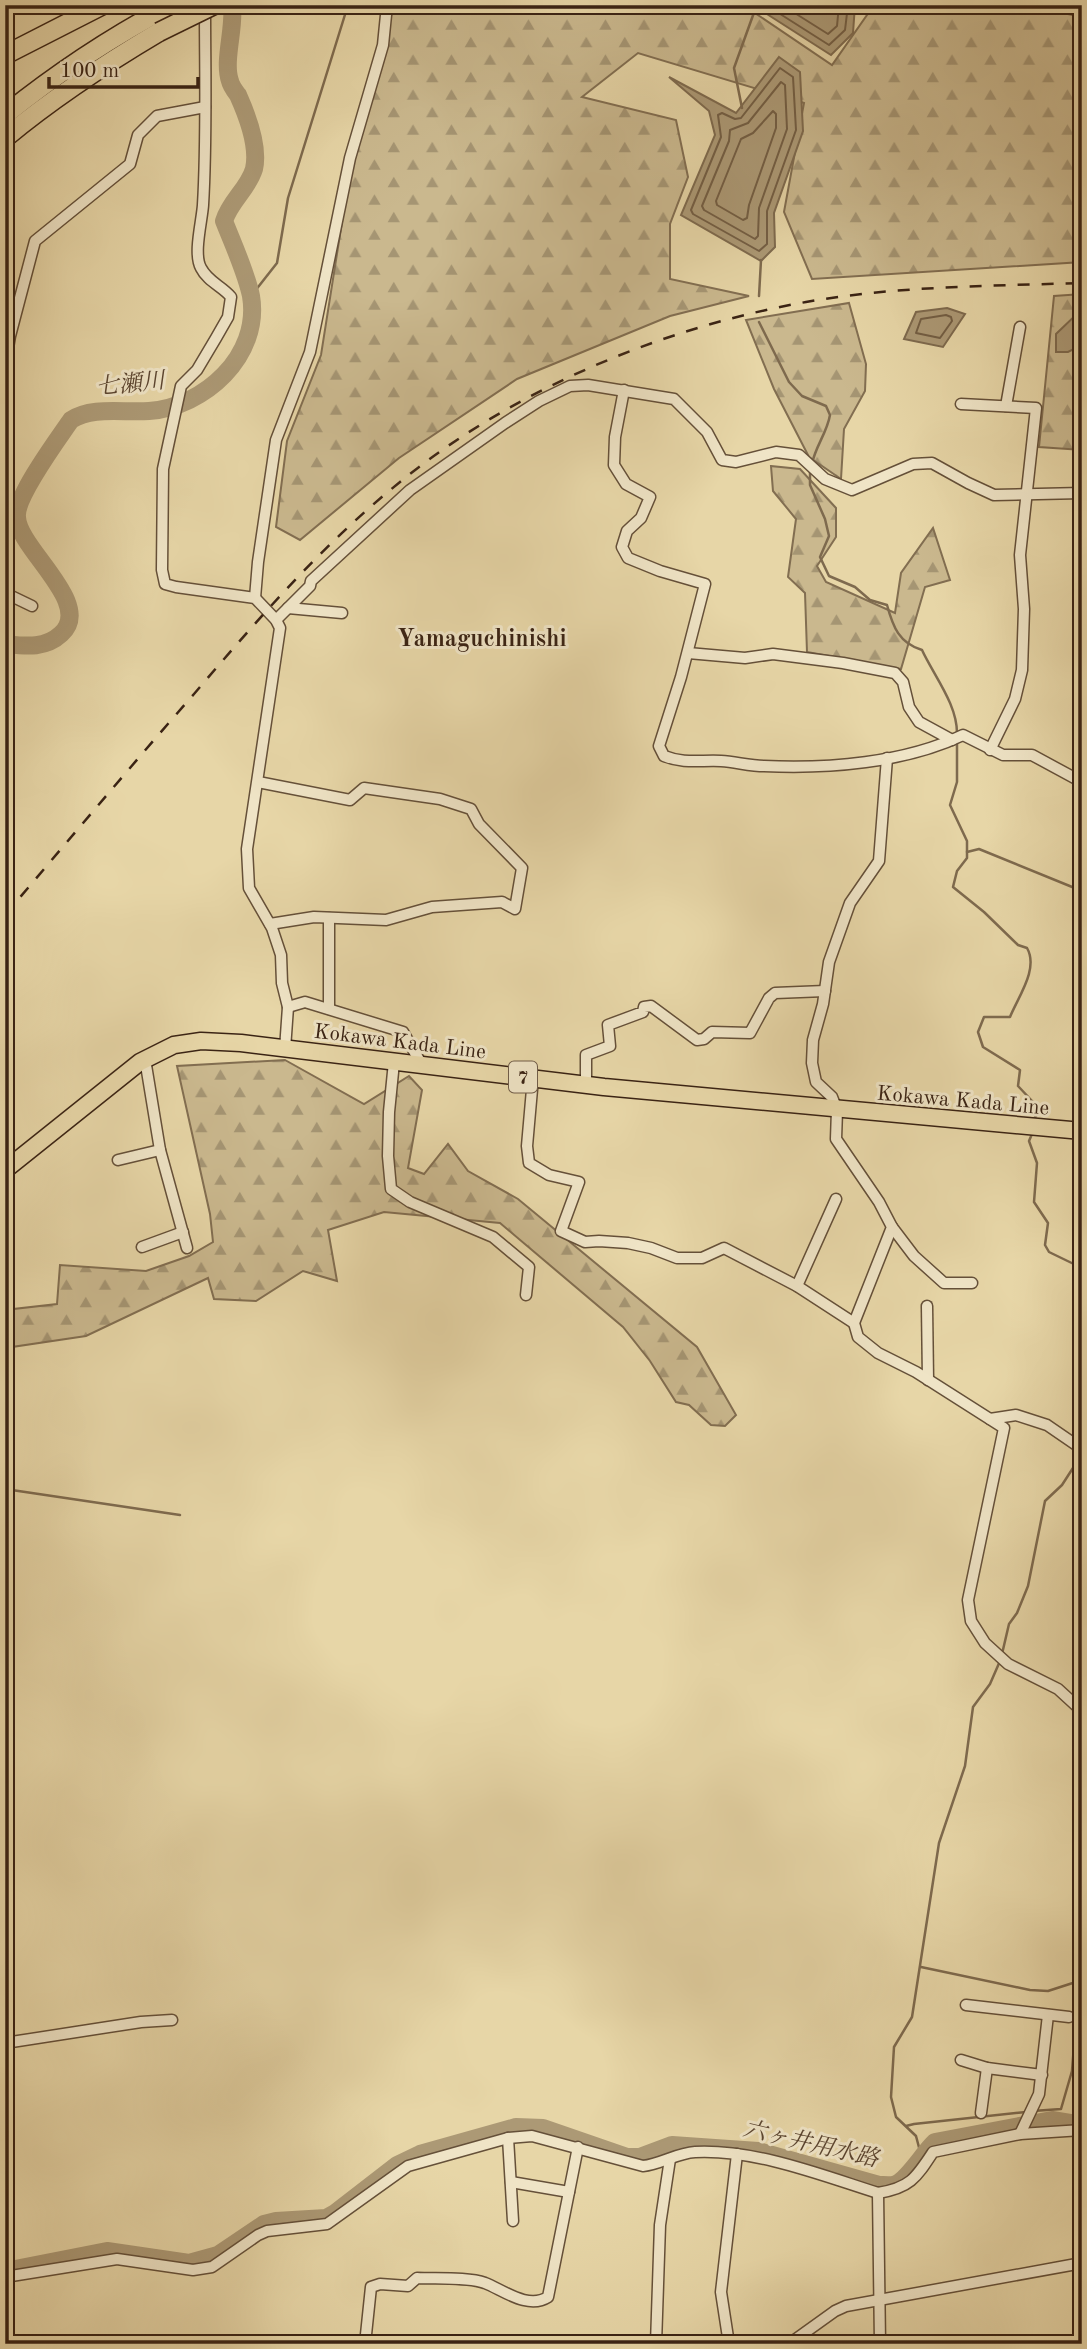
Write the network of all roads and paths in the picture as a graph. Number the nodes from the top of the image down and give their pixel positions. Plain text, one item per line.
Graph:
1 (83, 5) edge
2 (103, 5) edge
3 (172, 5) edge
4 (205, 5) edge
5 (214, 5) edge
6 (387, 5) edge
7 (154, 25) junction
8 (5, 44) edge
9 (5, 55) edge
10 (205, 107) junction
11 (5, 115) edge
12 (5, 138) edge
13 (1020, 327) dead end
14 (5, 355) edge
15 (624, 390) junction
16 (961, 404) dead end
17 (1006, 406) junction
18 (1082, 493) edge
19 (1025, 495) junction
20 (5, 593) edge
21 (255, 598) junction
22 (32, 607) dead end
23 (288, 608) junction
24 (342, 613) dead end
25 (276, 620) junction
26 (688, 653) junction
27 (952, 740) junction
28 (990, 750) junction
29 (887, 758) junction
30 (258, 782) junction
31 (1082, 782) edge
32 (329, 918) junction
33 (270, 924) junction
34 (825, 991) junction
35 (288, 1007) junction
36 (329, 1009) junction
37 (285, 1049) junction
38 (145, 1059) junction
39 (394, 1062) junction
40 (422, 1065) junction
41 (533, 1078) junction
42 (586, 1085) junction
43 (837, 1110) junction
44 (1082, 1130) edge
45 (160, 1150) junction
46 (118, 1160) dead end
47 (5, 1170) edge
48 (836, 1199) dead end
49 (892, 1227) junction
50 (183, 1232) junction
51 (142, 1247) dead end
52 (187, 1248) dead end
53 (972, 1283) dead end
54 (797, 1286) junction
55 (526, 1296) dead end
56 (927, 1306) dead end
57 (854, 1323) junction
58 (928, 1380) junction
59 (990, 1419) junction
60 (1080, 1448) edge
61 (1082, 1711) edge
62 (966, 2005) dead end
63 (1048, 2015) junction
64 (1069, 2018) dead end
65 (172, 2020) dead end
66 (5, 2043) edge
67 (961, 2060) dead end
68 (987, 2068) junction
69 (1042, 2074) junction
70 (981, 2113) dead end
71 (1082, 2130) edge
72 (1020, 2134) junction
73 (509, 2138) junction
74 (578, 2147) junction
75 (737, 2154) junction
76 (670, 2159) junction
77 (511, 2182) junction
78 (569, 2192) junction
79 (878, 2193) junction
80 (513, 2221) dead end
81 (1082, 2263) edge
82 (5, 2277) edge
83 (881, 2300) junction
84 (365, 2344) edge
85 (656, 2344) edge
86 (729, 2344) edge
87 (789, 2344) edge
88 (880, 2344) edge

1 - 8 highway
2 - 9 highway
3 - 7 highway
4 - 10 street
5 - 7 highway, bridge
6 - 21 street
7 - 11 highway
7 - 12 highway
10 - 14 street
10 - 21 street
13 - 17 street
15 - 19 street
15 - 23 street
15 - 26 street
16 - 17 street
17 - 19 street
18 - 19 street
19 - 28 street
20 - 22 street
21 - 25 street
23 - 24 street
23 - 25 street
25 - 30 street
26 - 27 street
26 - 29 street
27 - 28 street
27 - 29 street
28 - 31 street
29 - 34 street
30 - 32 street
30 - 33 street
32 - 33 street
32 - 36 street
33 - 35 street
34 - 42 street
34 - 43 street
35 - 36 street
35 - 37 street
36 - 40 street
37 - 38 main road, Kokawa Kada Line / 7
37 - 39 main road, Kokawa Kada Line / 7
38 - 45 street
38 - 47 main road, Kokawa Kada Line / 7
39 - 40 main road, Kokawa Kada Line / 7
39 - 55 street
40 - 41 main road, Kokawa Kada Line / 7
41 - 42 main road, Kokawa Kada Line / 7
41 - 54 street
42 - 43 main road, Kokawa Kada Line / 7
43 - 44 main road, Kokawa Kada Line / 7
43 - 49 street
45 - 46 street
45 - 50 street
48 - 54 street
49 - 53 street
49 - 57 street
50 - 51 street
50 - 52 street
54 - 57 street
56 - 58 street
57 - 58 street
58 - 59 street
59 - 60 street
59 - 61 street
62 - 63 street
63 - 64 street
63 - 69 street
65 - 66 street
67 - 68 street
68 - 69 street
68 - 70 street
69 - 72 street
71 - 72 street
72 - 79 street
73 - 74 street
73 - 77 street
73 - 82 street
74 - 76 street
74 - 78 street
75 - 76 street
75 - 79 street
75 - 86 street
76 - 85 street
77 - 78 street
77 - 80 street
78 - 84 street
79 - 83 street
81 - 83 street
83 - 87 street
83 - 88 street

